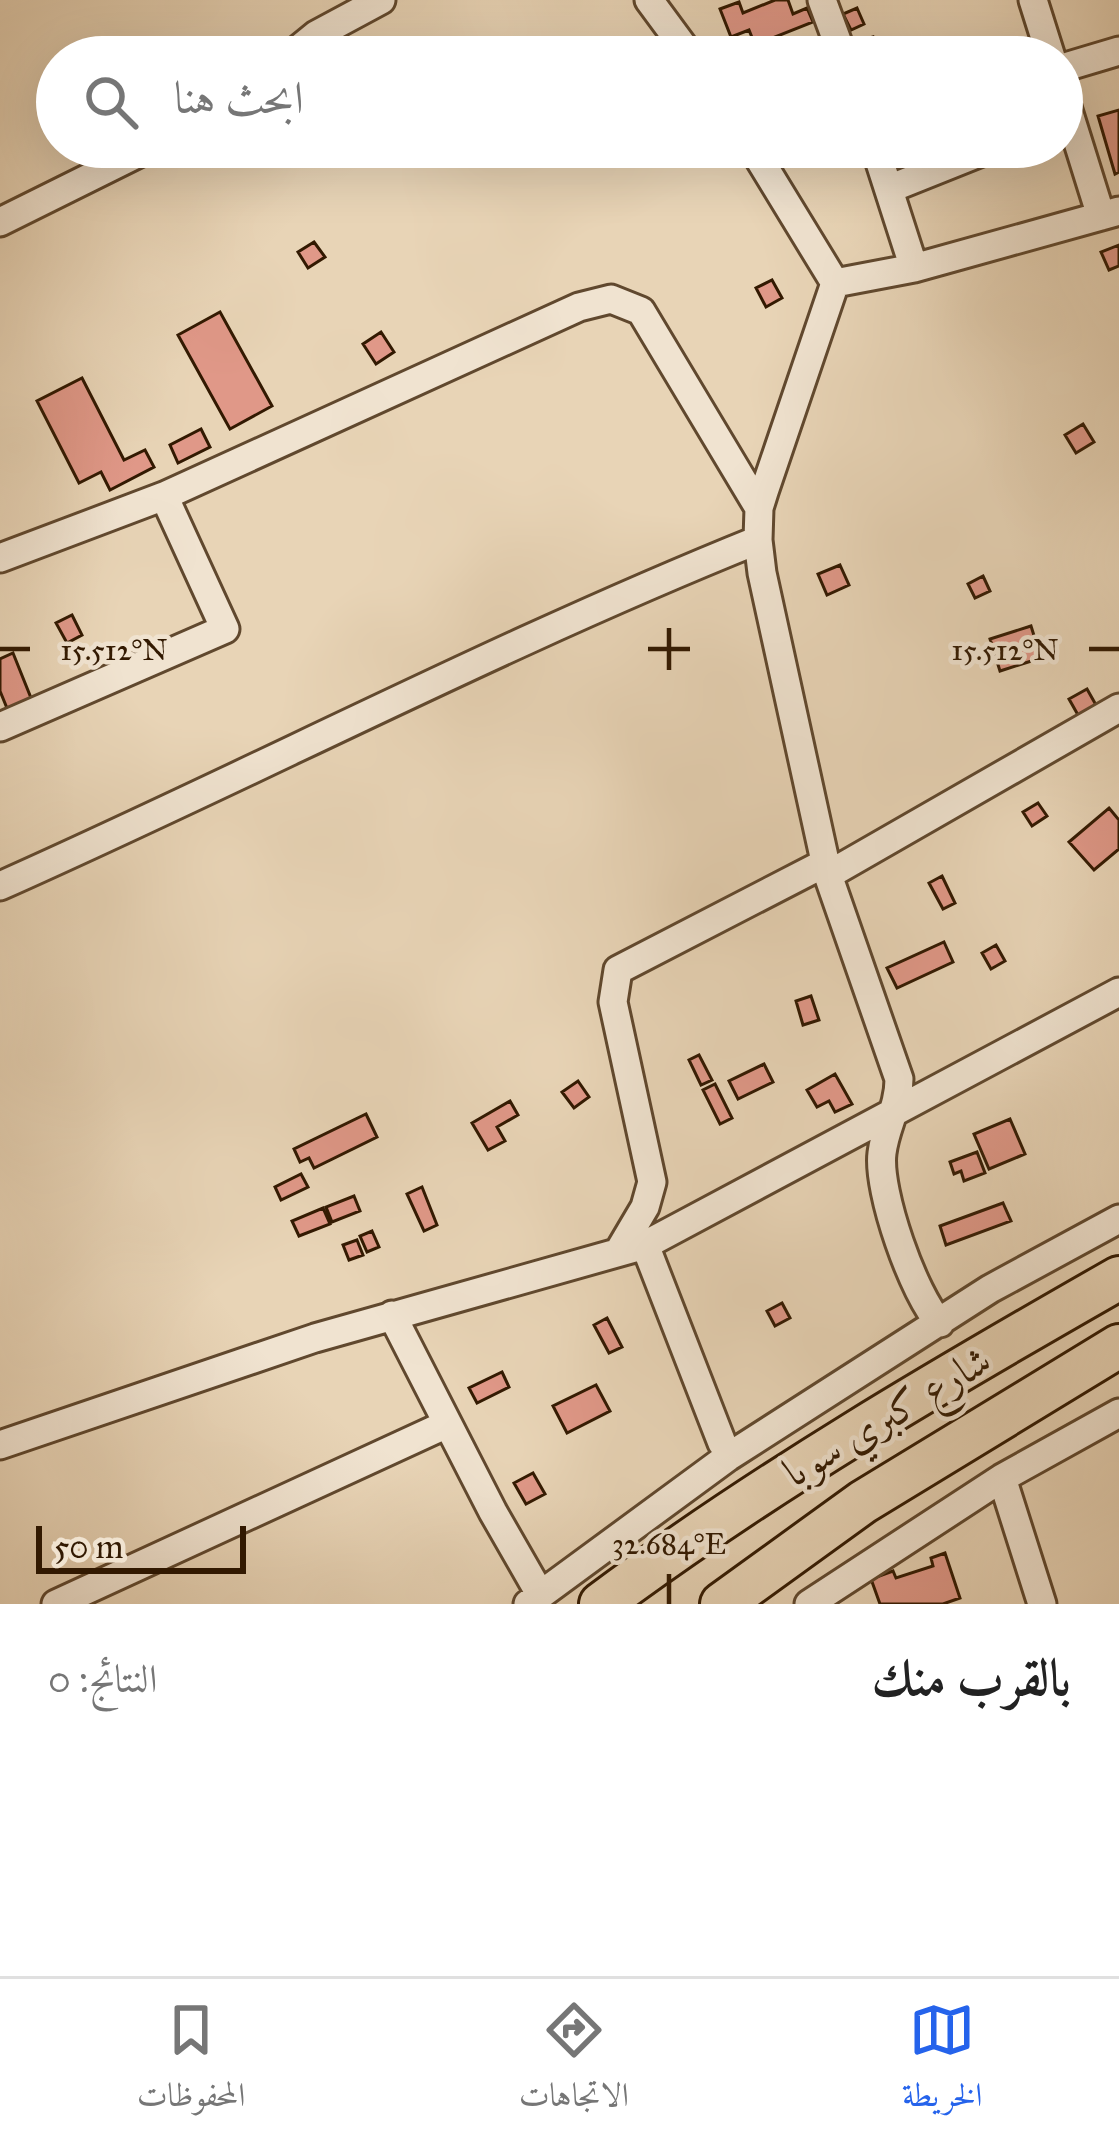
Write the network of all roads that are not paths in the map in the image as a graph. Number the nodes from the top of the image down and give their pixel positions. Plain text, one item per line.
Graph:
1 (381, 0) edge
2 (649, 0) edge
3 (822, 0) edge
4 (1033, 0) edge
5 (315, 36) edge
6 (676, 36) edge
7 (835, 36) edge
8 (1044, 36) edge
9 (1119, 51) edge
10 (1083, 62) edge
11 (1083, 151) edge
12 (109, 168) edge
13 (765, 168) edge
14 (882, 168) edge
15 (942, 168) edge
16 (889, 189) junction
17 (1110, 213) edge
18 (0, 222) edge
19 (914, 268) junction
20 (835, 284) junction
21 (164, 496) junction
22 (759, 508) junction
23 (758, 540) junction
24 (0, 558) edge
25 (1119, 708) edge
26 (0, 727) edge
27 (827, 869) junction
28 (0, 886) edge
29 (1119, 992) edge
30 (896, 1111) junction
31 (1119, 1219) edge
32 (632, 1247) junction
33 (1119, 1278) edge
34 (392, 1316) junction
35 (934, 1317) junction
36 (1119, 1346) edge
37 (932, 1387) junction
38 (1119, 1413) edge
39 (447, 1424) junction
40 (964, 1439) junction
41 (722, 1443) junction
42 (0, 1445) edge
43 (1002, 1478) junction
44 (534, 1592) edge
45 (56, 1604) edge
46 (601, 1604) edge
47 (722, 1604) edge
48 (809, 1604) edge
49 (1042, 1604) edge

1 - 5 street
2 - 6 street
3 - 7 street
4 - 8 street
9 - 10 street
11 - 17 street
12 - 18 street
13 - 20 street
14 - 16 street
15 - 16 street
16 - 19 street
17 - 19 street
19 - 20 street
20 - 22 street
21 - 22 street
21 - 24 street
21 - 26 street
22 - 23 street
23 - 27 street
23 - 28 street
25 - 27 street
27 - 30 street
27 - 32 street
29 - 30 street
30 - 32 street
30 - 35 street
31 - 35 street
32 - 34 street
32 - 41 street
33 - 37 highway, شارع كبري سوبا
34 - 39 street
34 - 42 street
35 - 41 street
35 - 44 street
36 - 40 highway, شارع كبري سوبا
37 - 40 highway
37 - 46 highway, شارع كبري سوبا
38 - 43 street
39 - 44 street
39 - 45 street
40 - 47 highway, شارع كبري سوبا
41 - 44 street
43 - 48 street
43 - 49 street

